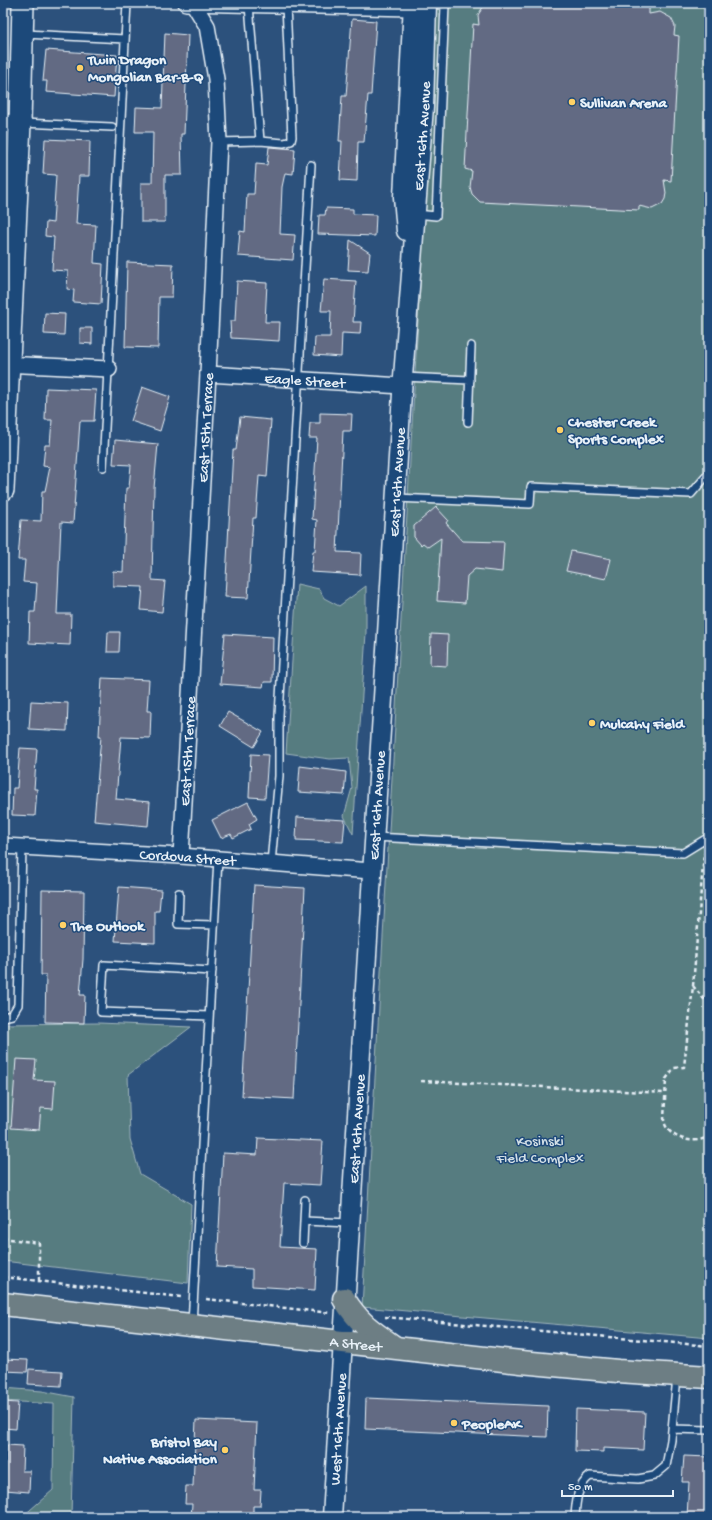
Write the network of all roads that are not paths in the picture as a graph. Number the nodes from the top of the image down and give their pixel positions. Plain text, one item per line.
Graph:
1 (23, 3) edge
2 (127, 3) edge
3 (185, 3) edge
4 (193, 3) edge
5 (249, 4) junction
6 (286, 5) junction
7 (420, 5) edge
8 (22, 34) junction
9 (125, 39) junction
10 (12, 122) edge
11 (112, 127) dead end
12 (260, 141) junction
13 (219, 142) junction
14 (312, 165) dead end
15 (410, 269) junction
16 (471, 346) dead end
17 (6, 364) edge
18 (109, 369) junction
19 (208, 374) junction
20 (299, 380) junction
21 (470, 380) junction
22 (403, 382) junction
23 (468, 422) dead end
24 (103, 467) dead end
25 (709, 473) edge
26 (3, 490) edge
27 (395, 498) junction
28 (374, 837) junction
29 (706, 840) edge
30 (3, 846) edge
31 (22, 847) junction
32 (181, 856) junction
33 (218, 859) junction
34 (272, 863) junction
35 (371, 871) junction
36 (179, 894) dead end
37 (214, 925) junction
38 (212, 971) junction
39 (209, 1016) junction
40 (3, 1017) edge
41 (305, 1200) dead end
42 (304, 1221) junction
43 (349, 1224) junction
44 (303, 1243) dead end
45 (344, 1299) junction
46 (3, 1304) edge
47 (192, 1325) junction
48 (342, 1342) junction
49 (396, 1348) junction
50 (677, 1375) junction
51 (709, 1377) edge
52 (672, 1429) junction
53 (709, 1430) edge
54 (332, 1517) edge
55 (575, 1517) edge

1 - 8 main road
2 - 9 lane
3 - 4 street
4 - 5 street
4 - 13 street, East 15th Terrace
5 - 6 street
5 - 12 lane
6 - 7 street
6 - 12 lane
7 - 15 street, East 16th Avenue
7 - 15 street, East 16th Avenue
8 - 9 lane
8 - 10 main road
9 - 18 lane
10 - 11 lane
10 - 17 main road
12 - 13 lane
13 - 19 street, East 15th Terrace
14 - 20 lane
15 - 22 street, East 16th Avenue
16 - 21 lane
17 - 18 street
17 - 26 main road
18 - 24 lane
19 - 20 street, Eagle Street
19 - 32 street, East 15th Terrace
20 - 22 street, Eagle Street
20 - 34 lane
21 - 22 lane
21 - 23 lane
22 - 27 street, East 16th Avenue
25 - 27 lane
27 - 28 street, East 16th Avenue
28 - 29 lane
28 - 35 street, East 16th Avenue
30 - 31 street, Cordova Street
31 - 32 street, Cordova Street
31 - 40 lane
32 - 33 street, Cordova Street
33 - 34 street, Cordova Street
33 - 37 lane
34 - 35 street, Cordova Street
35 - 43 street, East 16th Avenue
36 - 37 lane
37 - 38 lane
38 - 39 lane
38 - 39 lane
39 - 47 lane
41 - 42 lane
42 - 43 lane
42 - 44 lane
43 - 45 street, East 16th Avenue
45 - 48 street, East 16th Avenue
45 - 49 main road
46 - 47 main road, A Street
47 - 48 main road, A Street
48 - 49 main road, A Street
48 - 54 street, West 16th Avenue
49 - 50 main road, A Street
50 - 51 main road, A Street
50 - 52 lane
52 - 53 lane
52 - 55 lane

